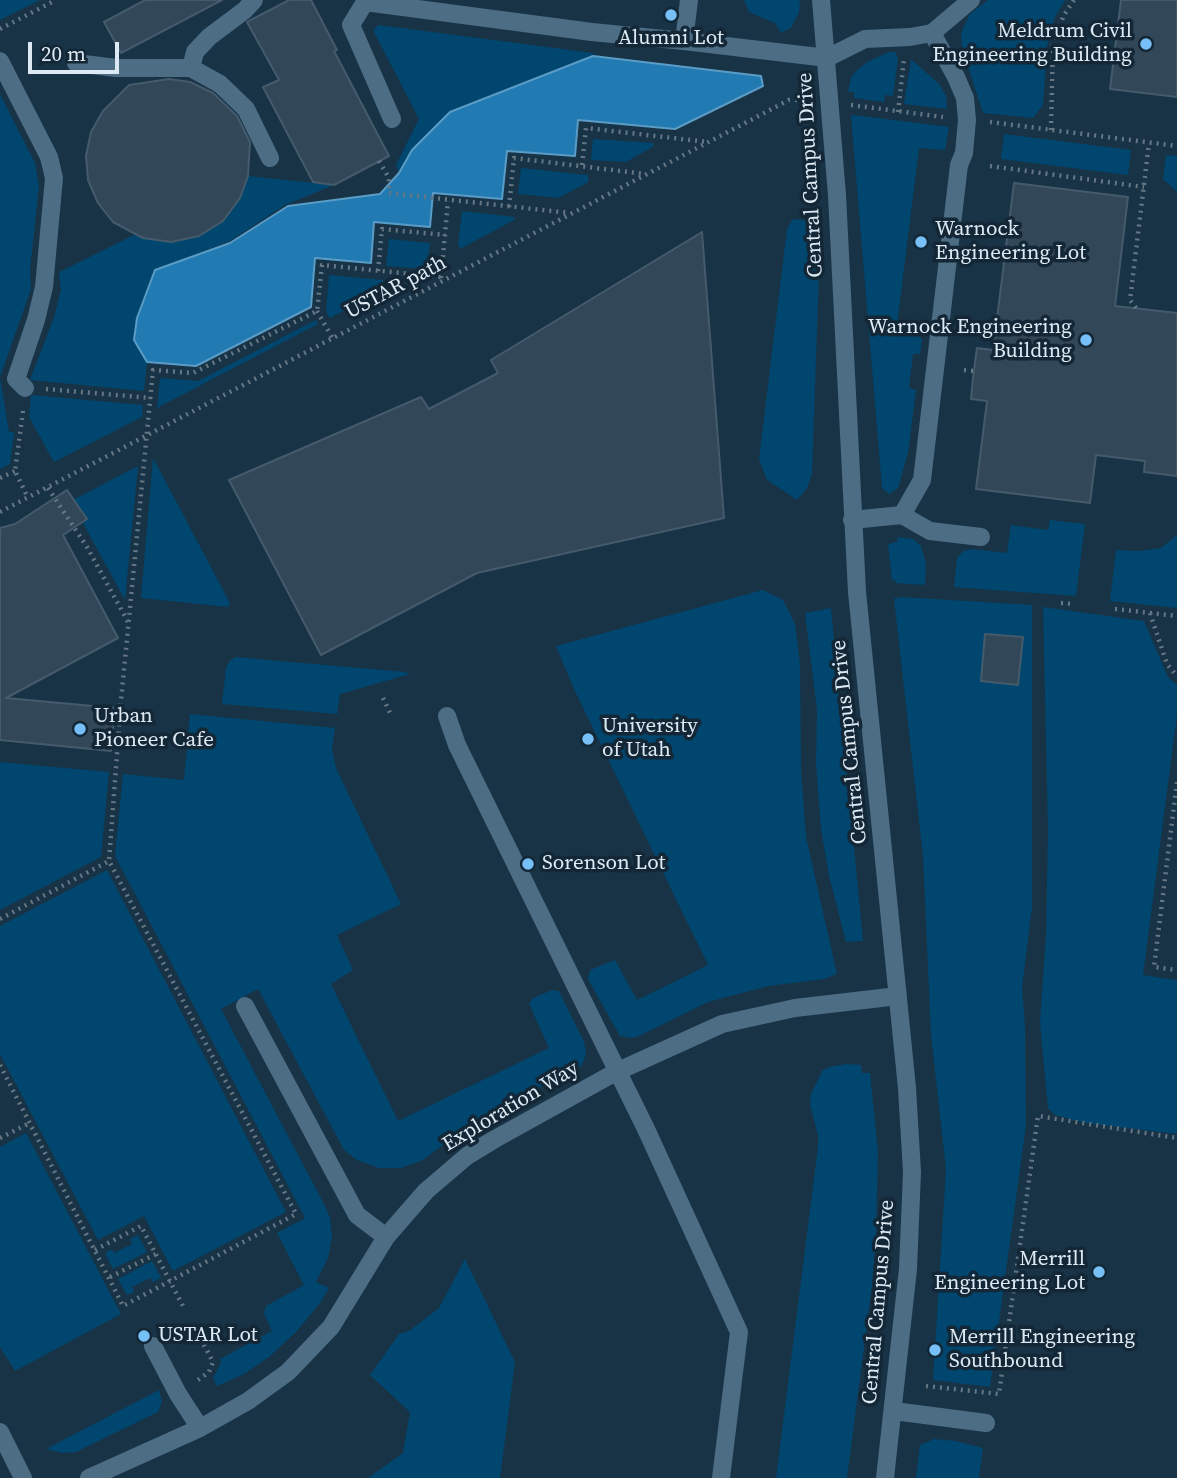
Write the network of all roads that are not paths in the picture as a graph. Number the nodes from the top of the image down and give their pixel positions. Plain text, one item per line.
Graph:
1 (254, 0) edge
2 (689, 0) edge
3 (821, 0) edge
4 (971, 0) edge
5 (365, 1) edge
6 (932, 33) junction
7 (684, 41) junction
8 (827, 58) junction
9 (0, 61) edge
10 (76, 63) dead end
11 (191, 68) junction
12 (392, 119) dead end
13 (271, 158) dead end
14 (25, 388) road end
15 (902, 514) junction
16 (852, 520) junction
17 (981, 537) dead end
18 (447, 716) dead end
19 (898, 996) junction
20 (245, 1006) dead end
21 (616, 1072) junction
22 (386, 1237) junction
23 (153, 1346) dead end
24 (894, 1411) junction
25 (986, 1423) dead end
26 (200, 1428) junction
27 (0, 1432) edge
28 (23, 1478) edge
29 (89, 1478) edge
30 (721, 1478) edge
31 (885, 1478) edge

1 - 11 street
2 - 7 street
3 - 8 street, Central Campus Drive
4 - 6 street
5 - 7 street
5 - 12 street
6 - 8 street
6 - 15 street
7 - 8 street
8 - 16 street, Central Campus Drive
9 - 14 street
10 - 11 street
11 - 13 street
15 - 16 street
15 - 17 street
16 - 19 street, Central Campus Drive
18 - 21 street
19 - 21 street, Exploration Way
19 - 24 street, Central Campus Drive
20 - 22 street
21 - 22 street, Exploration Way
21 - 30 street
22 - 26 street, Exploration Way
23 - 26 street
24 - 25 street
24 - 31 street, Central Campus Drive
26 - 29 street, Exploration Way
27 - 28 street

